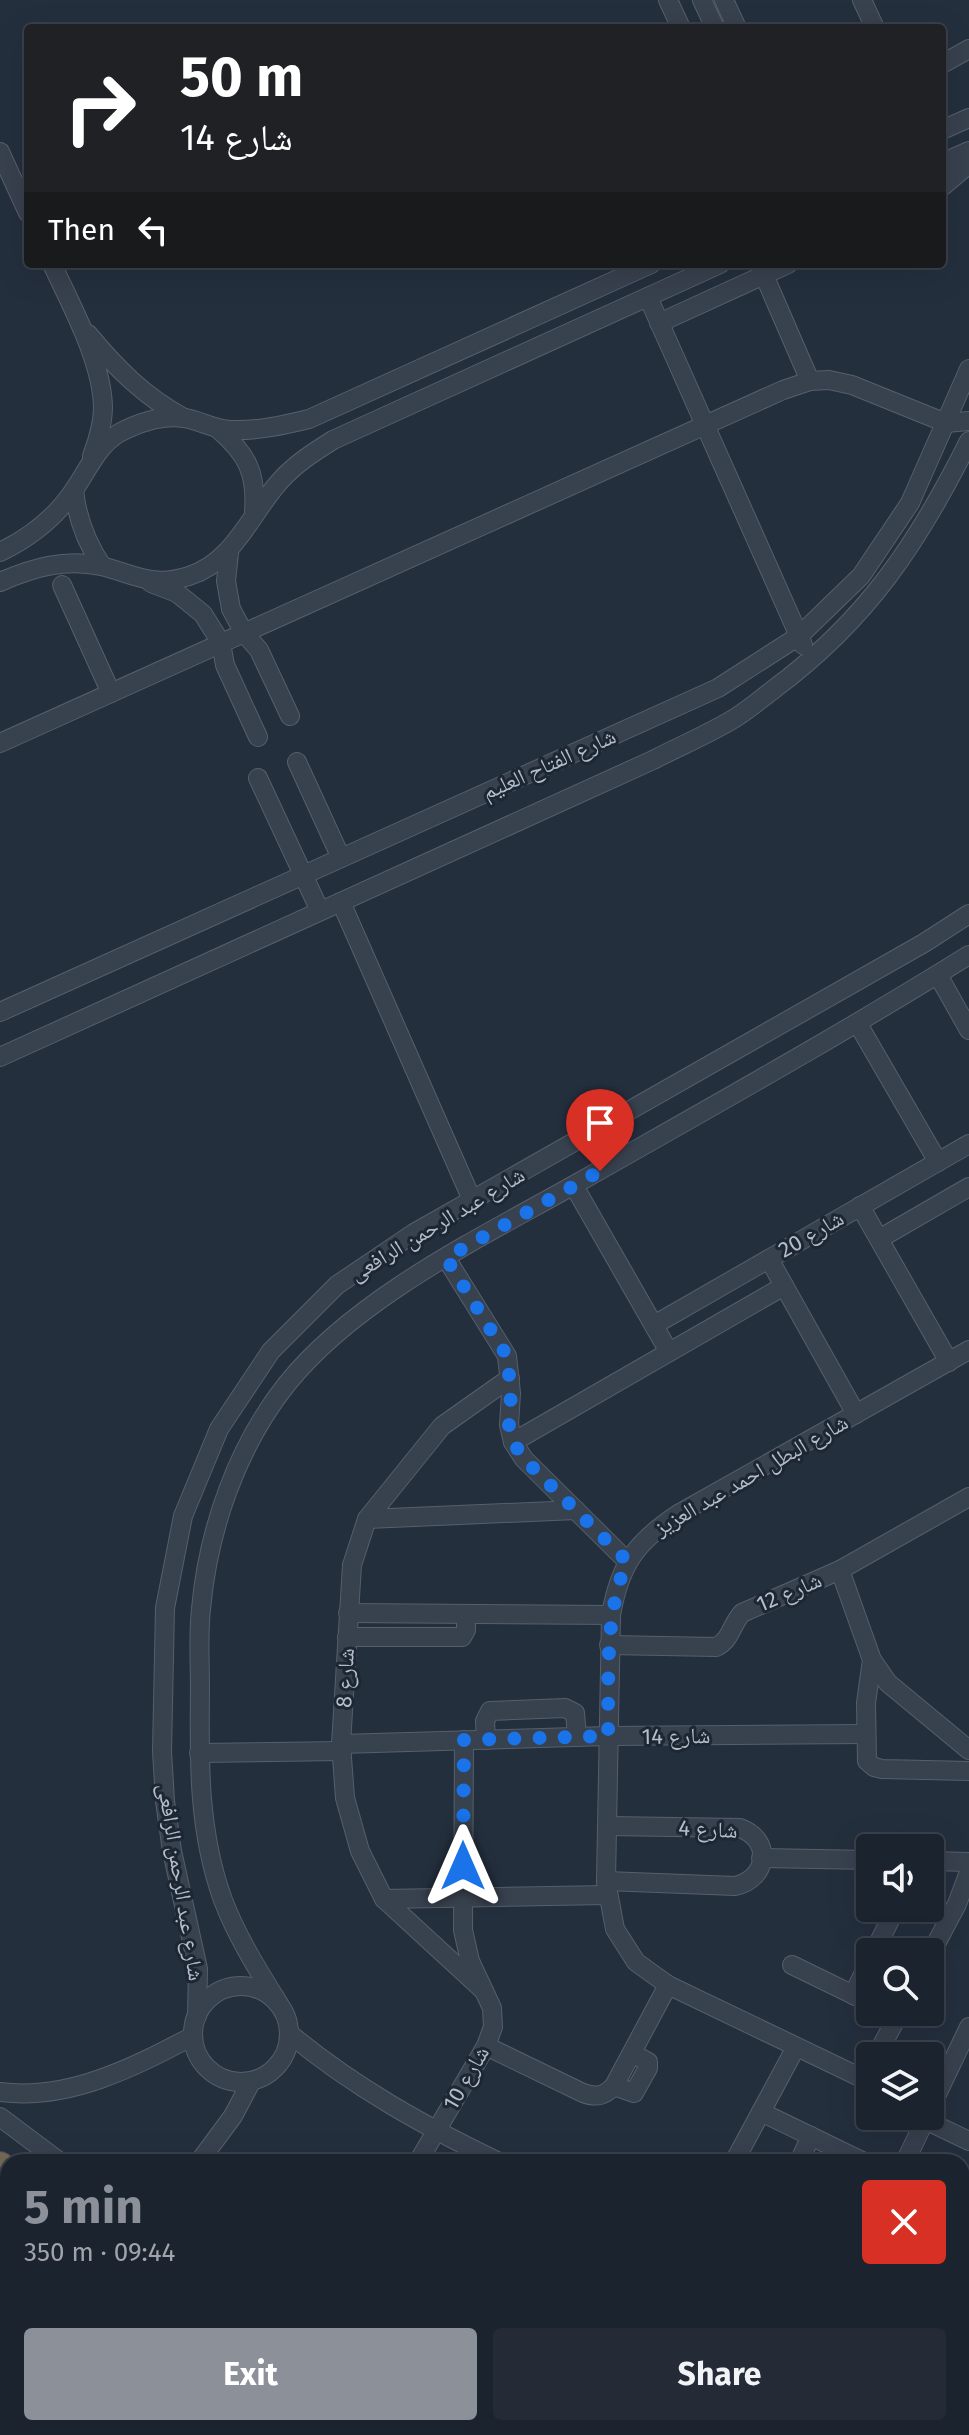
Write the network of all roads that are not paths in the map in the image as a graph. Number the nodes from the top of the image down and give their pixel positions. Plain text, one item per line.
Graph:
1 (668, 0) edge
2 (702, 0) edge
3 (724, 0) edge
4 (862, 0) edge
5 (679, 24) edge
6 (713, 24) edge
7 (735, 24) edge
8 (873, 24) edge
9 (969, 49) edge
10 (946, 62) edge
11 (969, 118) edge
12 (946, 128) edge
13 (969, 151) edge
14 (0, 152) edge
15 (946, 161) edge
16 (969, 164) edge
17 (946, 184) edge
18 (24, 204) edge
19 (54, 268) edge
20 (642, 268) edge
21 (711, 268) edge
22 (779, 268) edge
23 (764, 275) junction
24 (648, 297) junction
25 (78, 321) junction
26 (659, 323) junction
27 (969, 369) edge
28 (810, 381) junction
29 (184, 418) junction
30 (969, 421) edge
31 (946, 423) junction
32 (705, 425) junction
33 (218, 429) junction
34 (969, 441) edge
35 (91, 459) junction
36 (74, 490) junction
37 (254, 515) junction
38 (0, 552) edge
39 (229, 553) junction
40 (102, 566) junction
41 (145, 581) junction
42 (0, 582) edge
43 (62, 585) dead end
44 (244, 633) junction
45 (799, 636) junction
46 (221, 643) junction
47 (810, 663) junction
48 (111, 693) junction
49 (290, 716) dead end
50 (258, 737) dead end
51 (0, 743) edge
52 (297, 762) dead end
53 (258, 778) dead end
54 (341, 858) junction
55 (303, 875) junction
56 (341, 902) junction
57 (320, 911) junction
58 (969, 914) edge
59 (969, 955) edge
60 (900, 957) junction
61 (938, 975) junction
62 (920, 986) junction
63 (0, 1012) edge
64 (858, 1024) junction
65 (969, 1030) edge
66 (0, 1057) edge
67 (969, 1144) edge
68 (938, 1162) junction
69 (574, 1186) junction
70 (969, 1187) edge
71 (472, 1200) junction
72 (860, 1206) junction
73 (879, 1239) junction
74 (446, 1258) junction
75 (769, 1259) junction
76 (784, 1286) junction
77 (654, 1325) junction
78 (969, 1350) edge
79 (669, 1352) junction
80 (949, 1362) junction
81 (510, 1378) junction
82 (856, 1414) junction
83 (513, 1442) junction
84 (969, 1497) edge
85 (576, 1510) junction
86 (367, 1519) junction
87 (627, 1561) junction
88 (840, 1570) junction
89 (348, 1613) junction
90 (466, 1614) junction
91 (611, 1615) junction
92 (347, 1637) junction
93 (609, 1645) junction
94 (872, 1660) junction
95 (866, 1734) junction
96 (608, 1736) junction
97 (577, 1737) junction
98 (464, 1740) junction
99 (486, 1740) junction
100 (342, 1747) junction
101 (969, 1750) edge
102 (199, 1753) junction
103 (969, 1771) edge
104 (607, 1826) junction
105 (761, 1858) junction
106 (856, 1860) edge
107 (944, 1861) edge
108 (969, 1862) edge
109 (969, 1872) edge
110 (606, 1888) junction
111 (463, 1898) junction
112 (384, 1899) junction
113 (939, 1938) edge
114 (792, 1965) dead end
115 (668, 1985) junction
116 (484, 1991) junction
117 (856, 1996) edge
118 (279, 2004) junction
119 (197, 2016) junction
120 (969, 2027) edge
121 (290, 2034) junction
122 (193, 2036) junction
123 (486, 2046) junction
124 (796, 2047) junction
125 (856, 2072) edge
126 (944, 2079) edge
127 (251, 2082) junction
128 (0, 2092) edge
129 (761, 2112) junction
130 (0, 2117) edge
131 (944, 2126) edge
132 (920, 2130) edge
133 (434, 2131) junction
134 (811, 2136) junction
135 (969, 2141) edge
136 (49, 2154) edge
137 (205, 2154) edge
138 (422, 2154) edge
139 (482, 2154) edge
140 (738, 2154) edge
141 (803, 2154) edge
142 (848, 2154) edge
143 (909, 2154) edge

1 - 5 street
2 - 6 street
3 - 7 street
4 - 8 street
9 - 10 street
11 - 12 street
13 - 15 street
14 - 18 street
16 - 17 street
19 - 25 street
20 - 33 street
21 - 24 street
22 - 23 street
23 - 26 street
23 - 28 street
24 - 26 street
24 - 37 street
25 - 29 street
25 - 35 street
26 - 32 street
27 - 31 street, شارع الفتاح العليم
28 - 31 street
28 - 32 street
29 - 33 street
29 - 35 street
30 - 31 street
31 - 45 street, شارع الفتاح العليم
32 - 44 street
32 - 45 street
33 - 37 street
34 - 47 street, شارع الفتاح العليم
35 - 36 street
36 - 38 street
36 - 40 street
37 - 39 street
39 - 41 street
39 - 44 street
40 - 41 street
40 - 42 street
41 - 46 street
43 - 48 street
44 - 46 street
44 - 49 street
45 - 47 street
45 - 54 street, شارع الفتاح العليم
46 - 48 street
46 - 50 street
47 - 56 street, شارع الفتاح العليم
48 - 51 street
52 - 54 street
53 - 55 street
54 - 55 street, شارع الفتاح العليم
55 - 57 street
55 - 63 street, شارع الفتاح العليم
56 - 57 street, شارع الفتاح العليم
56 - 71 street
57 - 66 street, شارع الفتاح العليم
58 - 60 street, شارع عبد الرحمن الرافعى
59 - 61 street, شارع عبد الرحمن الرافعى
60 - 62 street
60 - 71 street, شارع عبد الرحمن الرافعى
61 - 62 street, شارع عبد الرحمن الرافعى
61 - 65 street
62 - 64 street, شارع عبد الرحمن الرافعى
64 - 68 street
64 - 69 street, شارع عبد الرحمن الرافعى
67 - 68 street, شارع 20
68 - 72 street, شارع 20
69 - 74 street, شارع عبد الرحمن الرافعى
69 - 77 street
70 - 73 street
71 - 119 street, شارع عبد الرحمن الرافعى
72 - 73 street
72 - 75 street, شارع 20
73 - 80 street
74 - 81 street
74 - 102 street, شارع عبد الرحمن الرافعى
75 - 76 street
75 - 77 street, شارع 20
76 - 79 street, شارع 20
76 - 82 street
77 - 79 street
78 - 80 street, شارع البطل احمد عبد العزيز
79 - 83 street, شارع 20
80 - 82 street, شارع البطل احمد عبد العزيز
81 - 83 street
81 - 86 street, شارع 8
82 - 87 street, شارع البطل احمد عبد العزيز
83 - 85 street
84 - 88 street, شارع 12
85 - 86 street
85 - 87 street
86 - 89 street, شارع 8
87 - 91 street, شارع البطل احمد عبد العزيز
88 - 93 street, شارع 12
88 - 94 street
89 - 90 street
89 - 92 street, شارع 8
90 - 91 street
90 - 92 street
91 - 93 street, شارع البطل احمد عبد العزيز
92 - 100 street, شارع 8
93 - 96 street, شارع البطل احمد عبد العزيز
94 - 95 street
94 - 101 street
95 - 96 street, شارع 14
95 - 103 street
96 - 97 street, شارع 14
96 - 104 street, شارع البطل احمد عبد العزيز
97 - 99 street, شارع 14
97 - 99 street
98 - 99 street, شارع 14
98 - 100 street, شارع 14
98 - 111 street, شارع 10
100 - 102 street, شارع 14
100 - 112 street, شارع 8
102 - 118 street, شارع عبد الرحمن الرافعى
104 - 105 street, شارع 4
104 - 110 street, شارع البطل احمد عبد العزيز
105 - 106 street
105 - 110 street, شارع 4
107 - 108 street
109 - 113 street
110 - 111 street, شارع 4
110 - 115 street, شارع البطل احمد عبد العزيز
111 - 112 street, شارع 4
111 - 116 street, شارع 10
112 - 116 street, شارع 8
114 - 117 street
115 - 123 street
115 - 124 street, شارع البطل احمد عبد العزيز
116 - 123 street, شارع 10
118 - 119 street
118 - 121 street
119 - 122 street
120 - 126 street
121 - 127 street
121 - 133 street
122 - 127 street
122 - 128 street
123 - 133 street, شارع 10
124 - 125 street, شارع البطل احمد عبد العزيز
124 - 129 street
127 - 137 street
129 - 134 street
129 - 140 street
130 - 136 street
131 - 135 street
132 - 143 street
133 - 138 street, شارع 10
133 - 139 street
134 - 141 street
134 - 142 street

